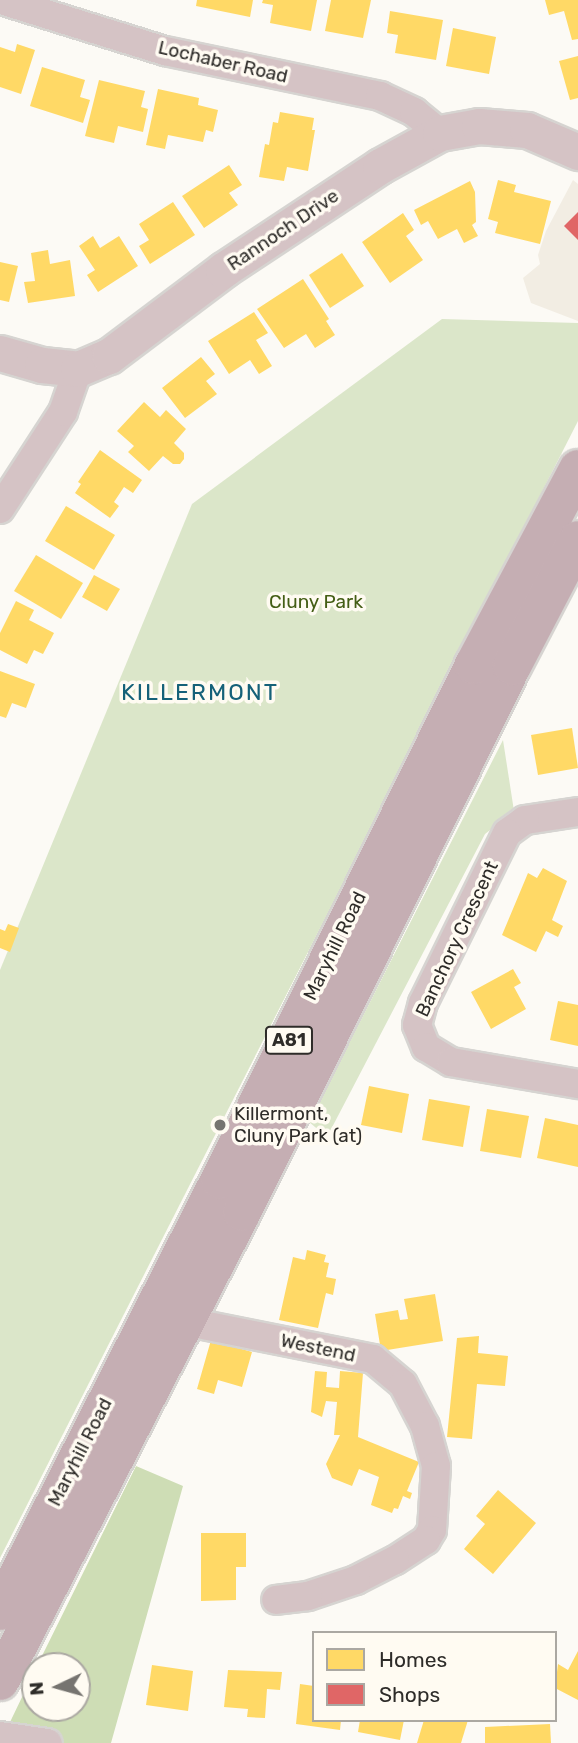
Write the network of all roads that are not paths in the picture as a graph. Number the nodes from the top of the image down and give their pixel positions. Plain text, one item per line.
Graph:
1 (1, 0) edge
2 (440, 133) junction
3 (578, 152) edge
4 (0, 353) edge
5 (78, 369) junction
6 (578, 469) edge
7 (0, 509) edge
8 (578, 540) edge
9 (578, 812) edge
10 (578, 1084) edge
11 (168, 1313) junction
12 (276, 1600) dead end
13 (0, 1611) edge
14 (0, 1681) edge
15 (0, 1736) edge
16 (47, 1743) edge

1 - 2 street, Lochaber Road
2 - 3 street, Rannoch Drive
2 - 5 street, Rannoch Drive
4 - 5 street
5 - 7 street
6 - 11 main road, Maryhill Road / A81
8 - 11 main road, Maryhill Road / A81
9 - 10 street, Banchory Crescent
11 - 12 street, Westend
11 - 13 main road, Maryhill Road / A81
11 - 14 main road, Maryhill Road / A81
15 - 16 street

